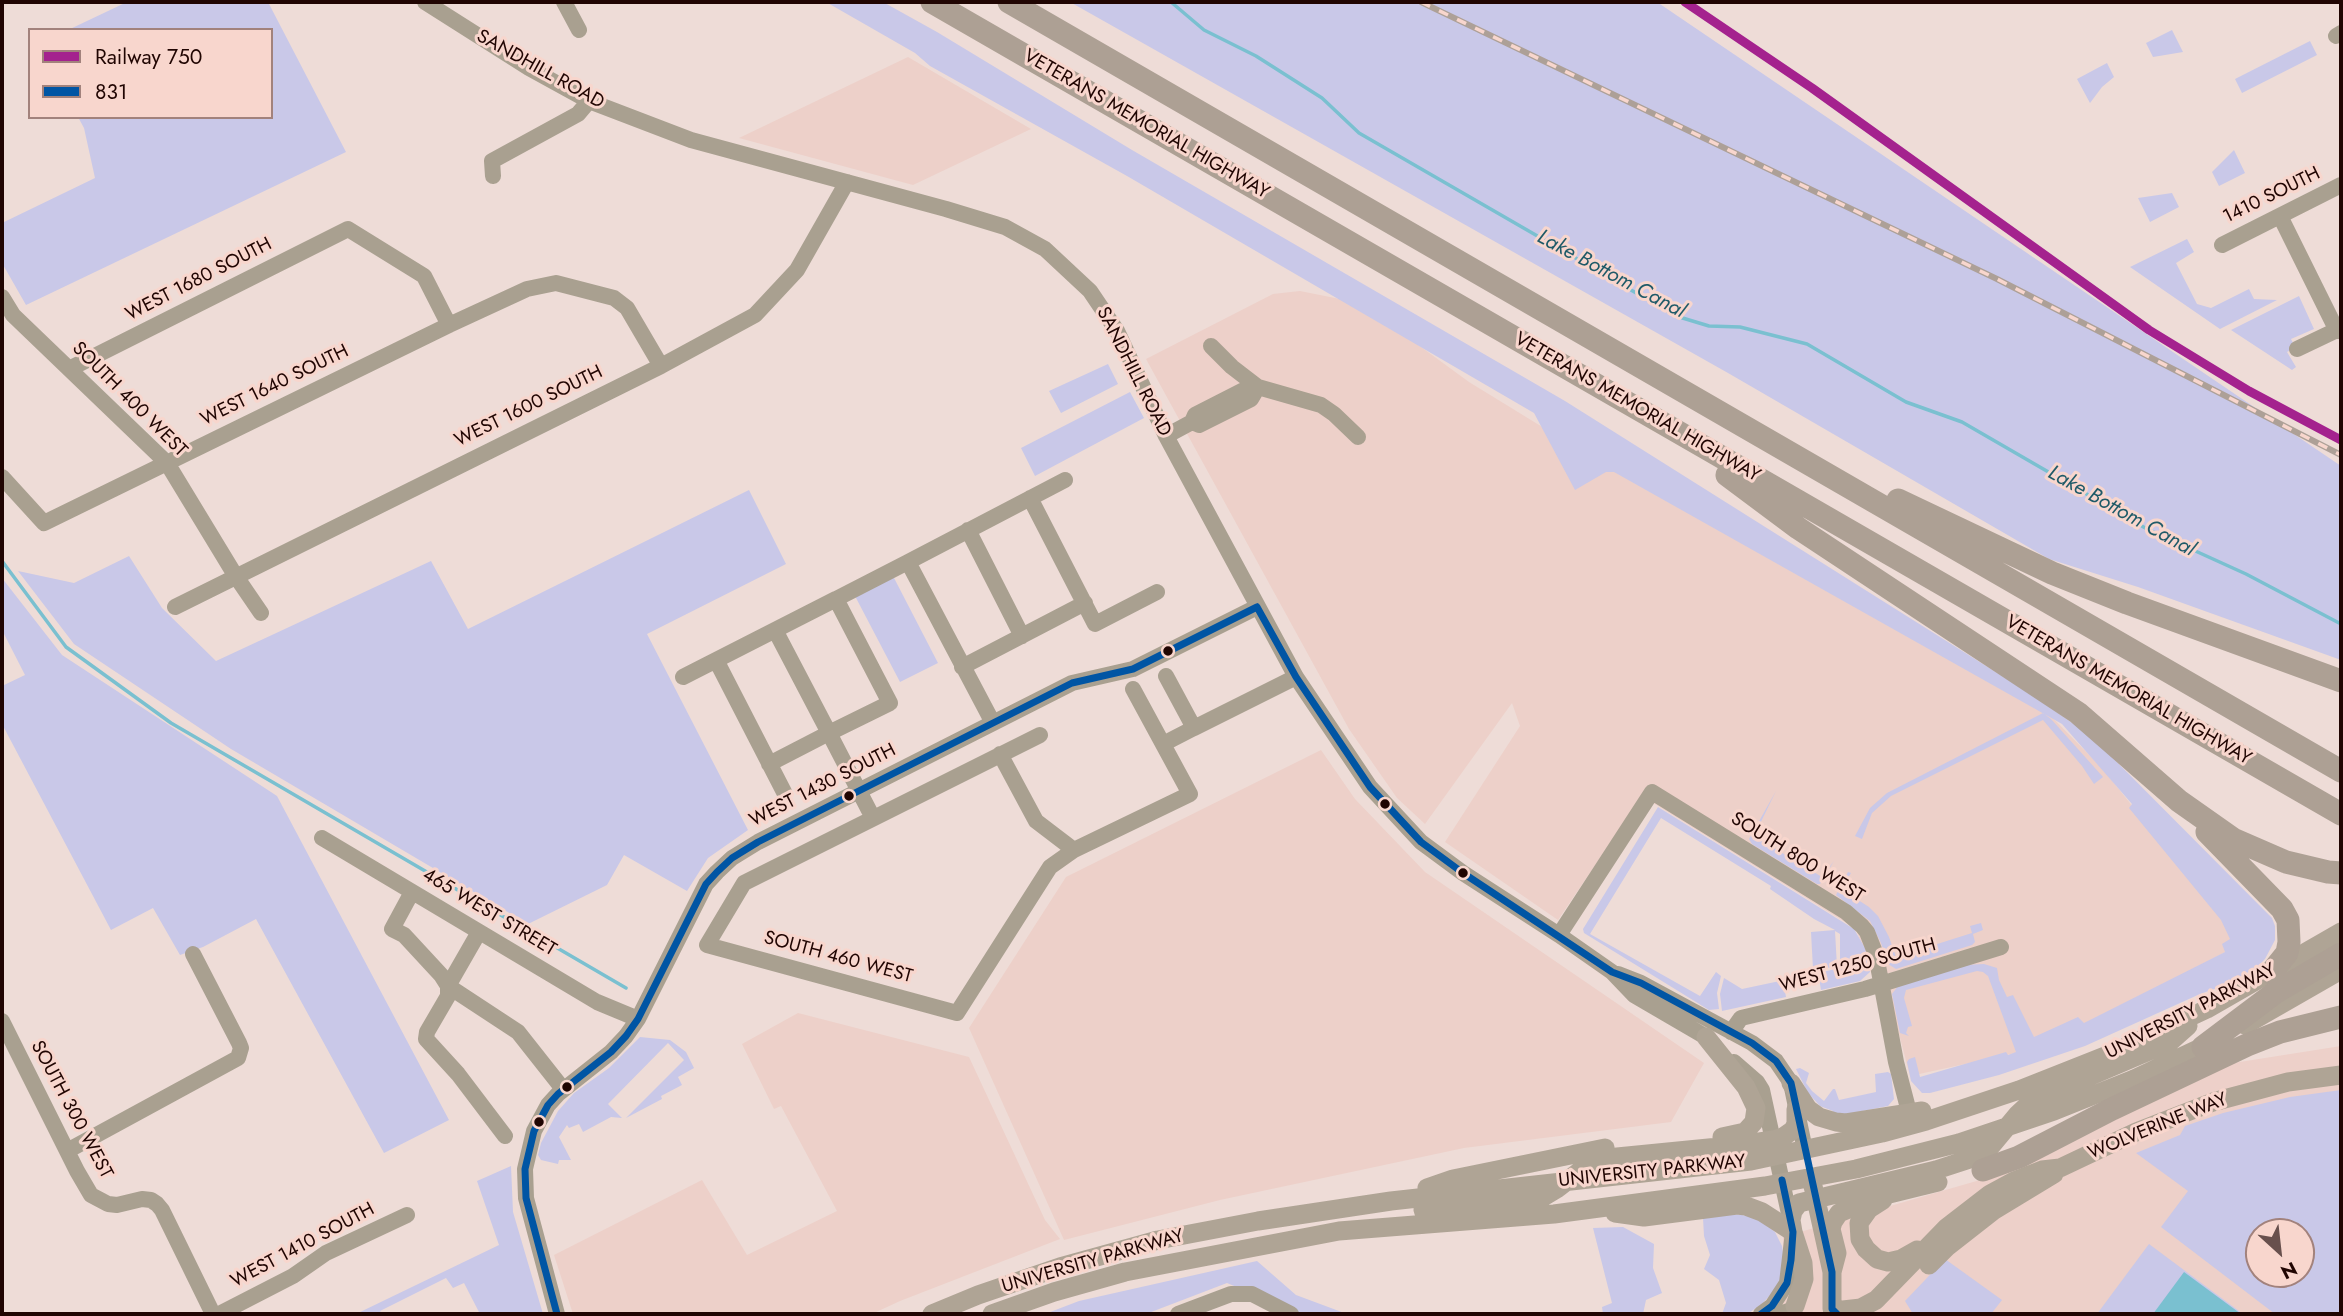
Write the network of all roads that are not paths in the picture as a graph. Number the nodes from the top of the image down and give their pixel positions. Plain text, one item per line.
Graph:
1 (425, 2) edge
2 (564, 2) edge
3 (932, 2) edge
4 (1009, 2) edge
5 (450, 8) edge
6 (579, 30) dead end
7 (589, 101) junction
8 (493, 176) dead end
9 (846, 183) junction
10 (2341, 185) edge
11 (2280, 216) junction
12 (2222, 245) dead end
13 (2, 297) edge
14 (449, 325) junction
15 (2339, 329) edge
16 (1211, 346) dead end
17 (2297, 349) dead end
18 (660, 366) junction
19 (69, 369) junction
20 (1258, 387) junction
21 (1646, 414) junction
22 (1746, 428) junction
23 (1166, 436) junction
24 (1358, 437) dead end
25 (167, 463) junction
26 (2, 477) edge
27 (1065, 480) dead end
28 (1030, 498) junction
29 (968, 530) junction
30 (908, 562) junction
31 (235, 575) junction
32 (1157, 592) dead end
33 (836, 599) junction
34 (1085, 603) junction
35 (175, 607) dead end
36 (1257, 607) junction
37 (261, 612) dead end
38 (775, 630) junction
39 (1022, 636) junction
40 (716, 660) junction
41 (962, 667) junction
42 (1166, 676) dead end
43 (683, 677) dead end
44 (1296, 677) junction
45 (2341, 681) edge
46 (1133, 689) dead end
47 (993, 723) junction
48 (1194, 729) junction
49 (830, 733) junction
50 (1040, 735) dead end
51 (1163, 744) junction
52 (1000, 754) junction
53 (769, 764) junction
54 (2341, 771) edge
55 (858, 791) junction
56 (784, 792) dead end
57 (2179, 801) junction
58 (2341, 814) edge
59 (873, 818) junction
60 (322, 838) dead end
61 (1074, 850) junction
62 (2341, 873) edge
63 (412, 892) junction
64 (479, 932) junction
65 (2341, 932) edge
66 (1559, 935) junction
67 (2001, 947) dead end
68 (193, 954) dead end
69 (2341, 954) edge
70 (2341, 970) edge
71 (1612, 972) junction
72 (2271, 973) junction
73 (1882, 984) junction
74 (448, 986) junction
75 (2207, 1009) junction
76 (2341, 1012) edge
77 (2341, 1017) edge
78 (638, 1019) junction
79 (2, 1021) edge
80 (1731, 1032) junction
81 (1706, 1037) junction
82 (2203, 1047) junction
83 (2341, 1075) edge
84 (1791, 1083) junction
85 (563, 1089) junction
86 (2100, 1093) junction
87 (1968, 1107) junction
88 (1796, 1109) junction
89 (1909, 1112) junction
90 (2006, 1128) junction
91 (505, 1136) dead end
92 (1775, 1148) junction
93 (1805, 1150) junction
94 (67, 1151) junction
95 (2060, 1168) junction
96 (1983, 1170) junction
97 (1811, 1177) junction
98 (1568, 1180) junction
99 (1782, 1183) junction
100 (1901, 1193) junction
101 (1815, 1197) junction
102 (1391, 1201) junction
103 (1582, 1210) junction
104 (407, 1215) dead end
105 (1946, 1228) junction
106 (1339, 1231) junction
107 (1793, 1232) junction
108 (1832, 1272) junction
109 (1880, 1305) edge
110 (1833, 1307) edge
111 (1788, 1311) edge
112 (1184, 1312) edge
113 (213, 1314) edge
114 (219, 1314) edge
115 (557, 1314) edge
116 (932, 1314) edge
117 (992, 1314) edge
118 (1291, 1314) edge
119 (1762, 1314) edge

1 - 5 street, SANDHILL ROAD
2 - 6 street
3 - 21 highway, VETERANS MEMORIAL HIGHWAY
4 - 22 highway, VETERANS MEMORIAL HIGHWAY
5 - 7 street, SANDHILL ROAD
7 - 8 street
7 - 9 street, SANDHILL ROAD
9 - 18 street, WEST 1600 SOUTH
9 - 23 street, SANDHILL ROAD
10 - 11 street, 1410 SOUTH
11 - 12 street, 1410 SOUTH
11 - 15 street
13 - 19 street, SOUTH 400 WEST
14 - 18 street, WEST 1640 SOUTH
14 - 19 street, WEST 1680 SOUTH
14 - 25 street, WEST 1640 SOUTH
15 - 17 street
16 - 20 street
18 - 31 street, WEST 1600 SOUTH
19 - 25 street, SOUTH 400 WEST
20 - 23 street
20 - 24 street
21 - 57 highway
21 - 58 highway, VETERANS MEMORIAL HIGHWAY
22 - 45 highway
22 - 54 highway, VETERANS MEMORIAL HIGHWAY
23 - 36 street, SANDHILL ROAD
25 - 26 street, WEST 1640 SOUTH
25 - 31 street, SOUTH 400 WEST
27 - 28 street
28 - 29 street
28 - 34 street
29 - 30 street
29 - 39 street
30 - 33 street
30 - 41 street
31 - 35 street, WEST 1600 SOUTH
31 - 37 street, SOUTH 400 WEST
32 - 34 street
33 - 38 street
33 - 49 street
34 - 39 street
36 - 44 street, SANDHILL ROAD
36 - 47 street, WEST 1430 SOUTH
38 - 40 street
38 - 49 street
39 - 41 street
40 - 43 street
40 - 53 street
41 - 47 street
42 - 48 street
44 - 48 street
44 - 66 street, SANDHILL ROAD
46 - 51 street
47 - 55 street, WEST 1430 SOUTH
48 - 51 street
49 - 53 street
49 - 55 street
50 - 52 street
51 - 61 street
52 - 59 street
52 - 61 street
53 - 56 street
55 - 59 street
55 - 78 street, WEST 1430 SOUTH
57 - 62 highway
57 - 72 highway
59 - 61 street, SOUTH 460 WEST
60 - 63 street, 465 WEST STREET
63 - 64 street, 465 WEST STREET
63 - 74 street
64 - 74 street
64 - 78 street, 465 WEST STREET
65 - 72 main road, UNIVERSITY PARKWAY
66 - 71 street, SANDHILL ROAD
66 - 73 street, SOUTH 800 WEST
67 - 73 street, WEST 1250 SOUTH
68 - 94 street
69 - 82 highway
70 - 82 main road, UNIVERSITY PARKWAY
71 - 80 street, SANDHILL ROAD
71 - 81 street, SANDHILL ROAD
72 - 75 main road, UNIVERSITY PARKWAY
73 - 80 street, WEST 1250 SOUTH
73 - 89 street, SOUTH 800 WEST
74 - 85 street
74 - 91 street
75 - 87 main road, UNIVERSITY PARKWAY
75 - 90 main road
76 - 82 highway
77 - 96 highway
78 - 85 street, WEST 1430 SOUTH
79 - 94 street, SOUTH 300 WEST
80 - 84 street, SANDHILL ROAD
81 - 92 street, SANDHILL ROAD
81 - 102 main road
82 - 86 main road, UNIVERSITY PARKWAY
83 - 95 main road, WOLVERINE WAY
84 - 88 street, SANDHILL ROAD
84 - 89 main road
85 - 115 street, WEST 1430 SOUTH
86 - 90 main road, UNIVERSITY PARKWAY
86 - 96 main road
87 - 89 main road
87 - 93 main road, UNIVERSITY PARKWAY
88 - 92 main road
88 - 93 street, SANDHILL ROAD
90 - 97 main road, UNIVERSITY PARKWAY
90 - 101 main road
92 - 93 main road, UNIVERSITY PARKWAY
92 - 98 main road, UNIVERSITY PARKWAY
92 - 99 street, SANDHILL ROAD
93 - 97 main road, SANDHILL ROAD
94 - 113 street, SOUTH 300 WEST
95 - 105 main road, WOLVERINE WAY
95 - 109 main road, WOLVERINE WAY
96 - 100 main road
97 - 99 main road, UNIVERSITY PARKWAY
97 - 101 main road, SANDHILL ROAD
98 - 102 main road, UNIVERSITY PARKWAY
98 - 106 main road
99 - 103 main road, UNIVERSITY PARKWAY
99 - 107 street, SANDHILL ROAD
100 - 105 main road
100 - 108 main road
101 - 107 main road
101 - 108 main road, SANDHILL ROAD
102 - 116 main road, UNIVERSITY PARKWAY
103 - 106 main road, UNIVERSITY PARKWAY
103 - 107 main road
104 - 114 street, WEST 1410 SOUTH
105 - 109 main road, WOLVERINE WAY
106 - 117 main road, UNIVERSITY PARKWAY
107 - 111 main road
107 - 119 street, SANDHILL ROAD
108 - 110 main road
109 - 110 main road
110 - 111 main road
112 - 118 street

